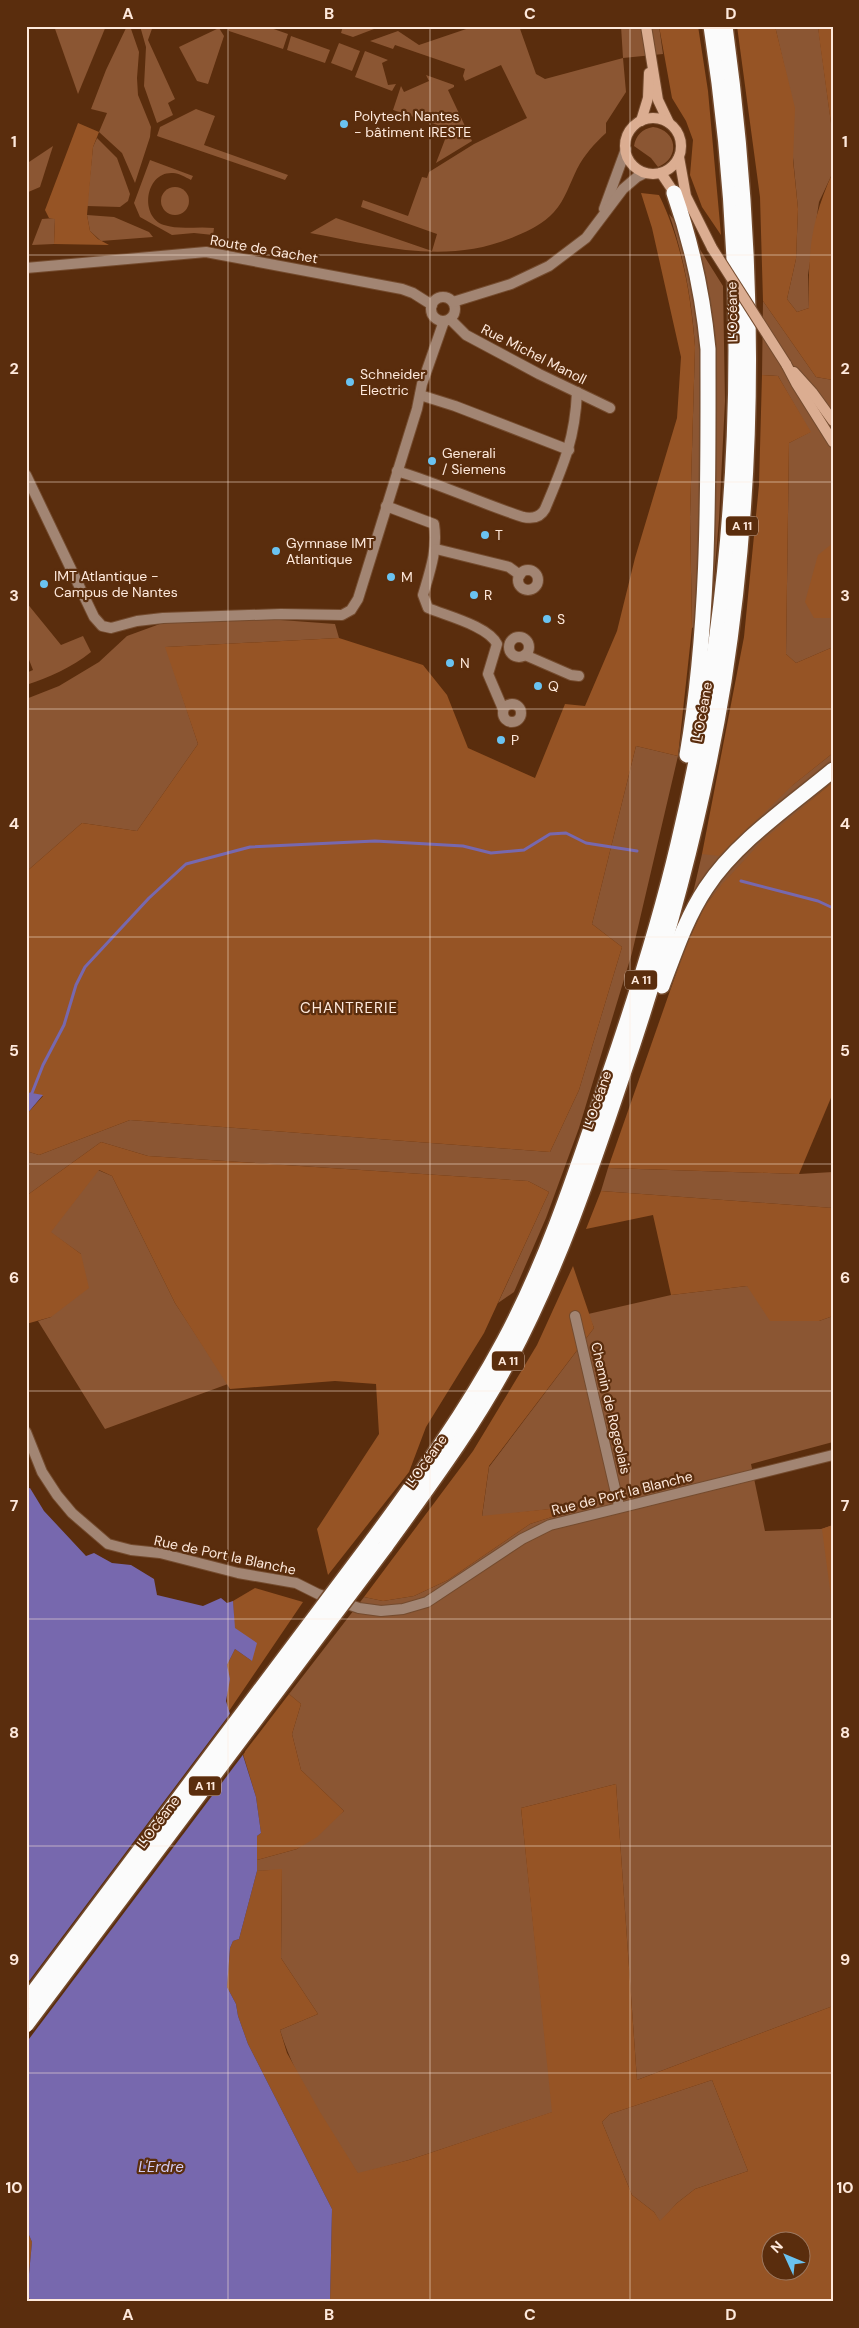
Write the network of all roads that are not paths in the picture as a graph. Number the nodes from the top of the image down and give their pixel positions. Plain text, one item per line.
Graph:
1 (646, 26) edge
2 (711, 26) edge
3 (725, 26) edge
4 (650, 50) junction
5 (641, 121) junction
6 (669, 123) junction
7 (626, 149) junction
8 (679, 157) junction
9 (646, 173) junction
10 (661, 173) junction
11 (674, 193) junction
12 (602, 216) junction
13 (712, 248) junction
14 (26, 268) edge
15 (453, 302) junction
16 (432, 305) junction
17 (447, 320) junction
18 (786, 364) junction
19 (577, 392) junction
20 (420, 396) junction
21 (610, 408) dead end
22 (833, 421) edge
23 (833, 442) edge
24 (569, 450) junction
25 (397, 471) junction
26 (26, 475) edge
27 (386, 506) junction
28 (436, 549) junction
29 (520, 574) dead end
30 (497, 644) junction
31 (510, 644) junction
32 (525, 655) junction
33 (579, 676) dead end
34 (503, 709) dead end
35 (833, 770) edge
36 (690, 791) junction
37 (643, 1017) junction
38 (575, 1316) dead end
39 (26, 1432) edge
40 (833, 1455) edge
41 (619, 1506) junction
42 (378, 1544) junction
43 (26, 2002) edge
44 (26, 2025) edge

1 - 4 street
2 - 36 highway, L’Océane / A 11
3 - 37 highway, L’Océane / A 11
4 - 5 street
4 - 6 street
5 - 6 street
5 - 7 street
6 - 8 street
7 - 9 street
7 - 12 street
8 - 10 street
8 - 13 street
9 - 10 street
9 - 12 street
10 - 11 street
11 - 13 street
11 - 36 highway
12 - 15 street
13 - 18 street, bridge
14 - 16 street, Route de Gachet
15 - 16 street
15 - 17 street
16 - 17 street
17 - 19 street, Rue Michel Manoll
17 - 20 street
18 - 22 street
18 - 23 street
19 - 21 street, Rue Michel Manoll
19 - 24 street
20 - 24 street
20 - 25 street
24 - 25 street
25 - 27 street
26 - 27 street
27 - 28 street
28 - 29 street
28 - 30 street
30 - 31 street
30 - 34 street
31 - 32 street
31 - 32 street
32 - 33 street
35 - 37 highway
36 - 42 highway, L’Océane / A 11
37 - 42 highway, L’Océane / A 11
38 - 41 street, Chemin de Rogeolais
39 - 41 street, Rue de Port la Blanche
40 - 41 street, Rue de Port la Blanche
42 - 43 highway, L’Océane / A 11, bridge
42 - 44 highway, L’Océane / A 11, bridge

